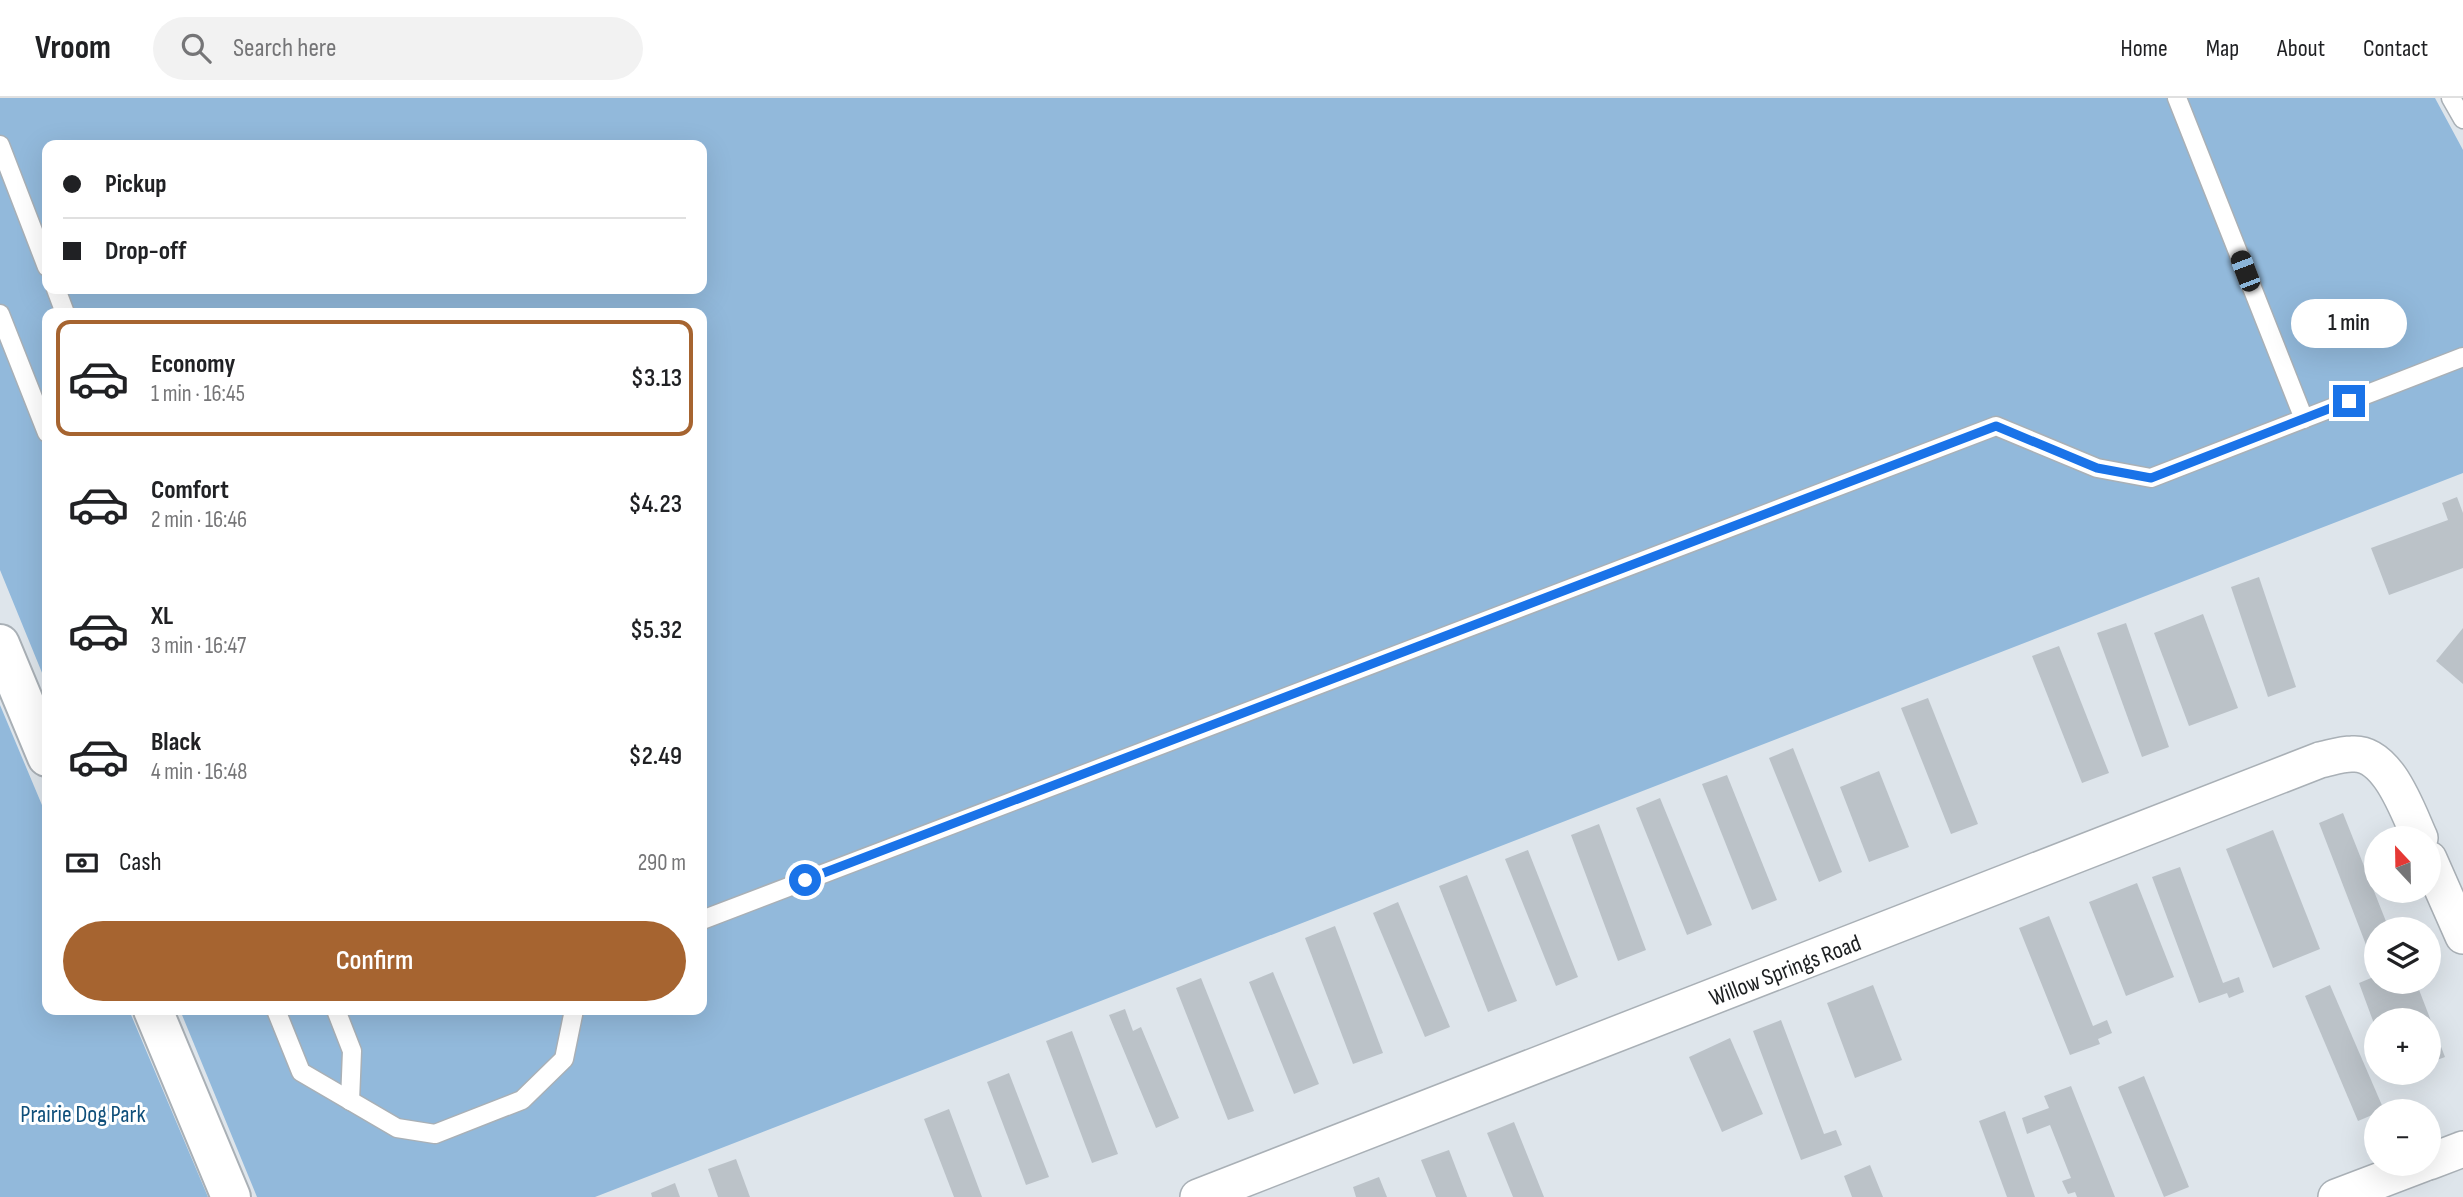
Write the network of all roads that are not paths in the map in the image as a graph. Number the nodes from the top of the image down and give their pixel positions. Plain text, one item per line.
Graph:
1 (2177, 98) edge
2 (2451, 98) edge
3 (2463, 119) edge
4 (0, 145) edge
5 (42, 254) edge
6 (0, 314) edge
7 (2463, 357) edge
8 (2304, 419) junction
9 (42, 420) edge
10 (0, 644) edge
11 (42, 745) edge
12 (2415, 826) edge
13 (2441, 886) edge
14 (707, 918) edge
15 (2463, 936) edge
16 (155, 1015) edge
17 (278, 1015) edge
18 (339, 1015) edge
19 (573, 1015) edge
20 (350, 1101) junction
21 (2463, 1149) edge
22 (2441, 1157) edge
23 (2391, 1176) edge
24 (232, 1197) edge
25 (1198, 1197) edge
26 (2336, 1197) edge

1 - 8 lane
2 - 3 lane
4 - 5 lane
6 - 9 lane
7 - 8 lane
8 - 14 lane
10 - 11 street
12 - 25 street, Willow Springs Road
13 - 15 street
16 - 24 street
17 - 20 lane
18 - 20 lane
19 - 20 lane
21 - 22 street
23 - 26 street

